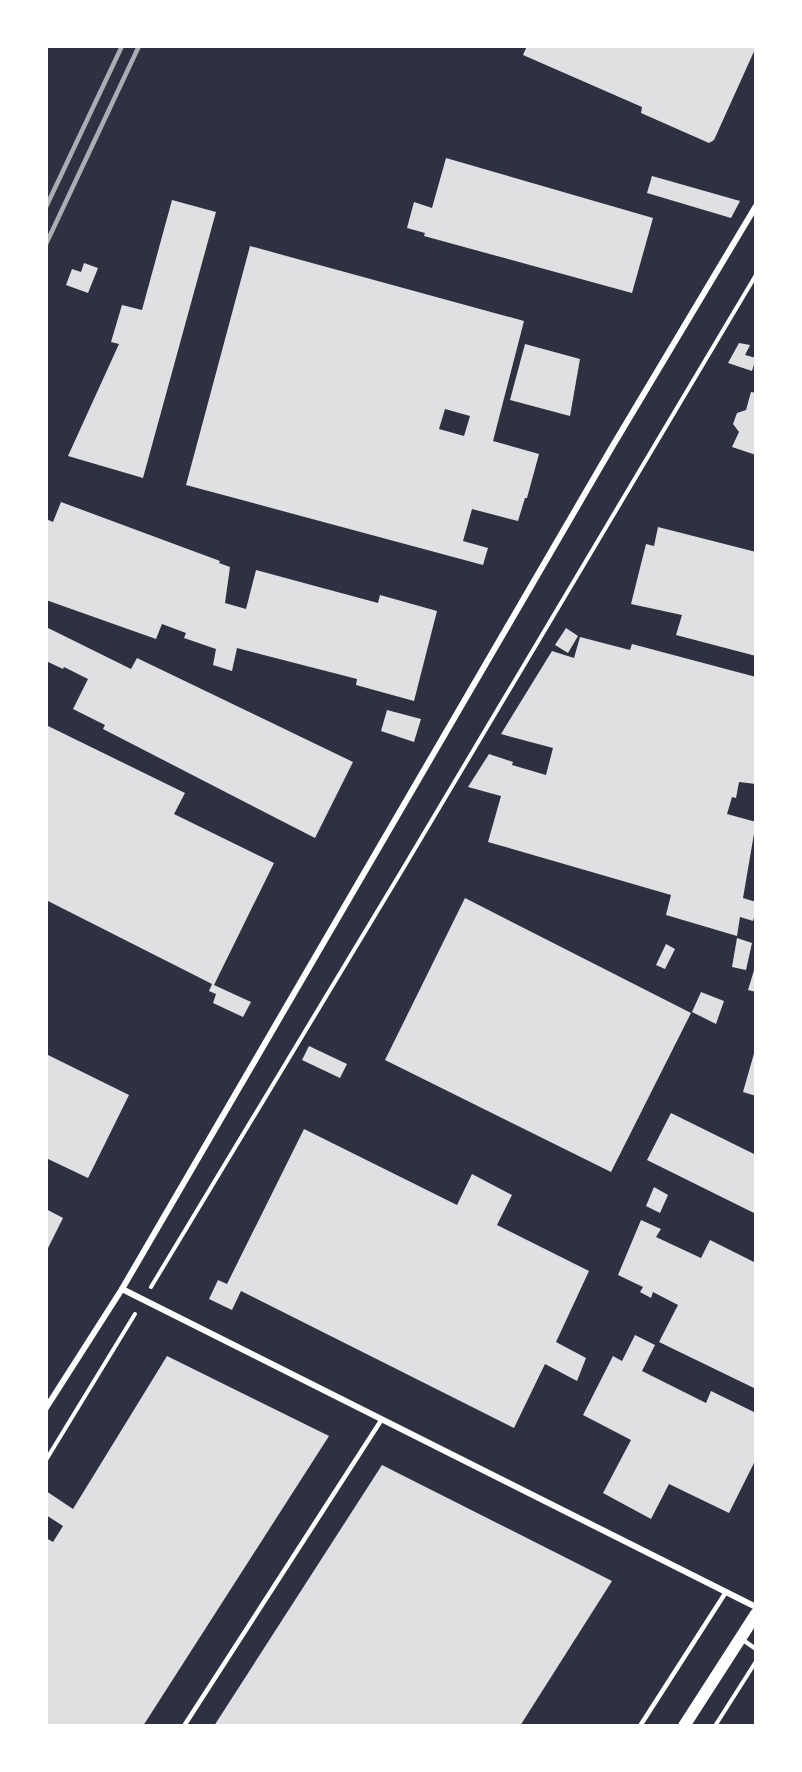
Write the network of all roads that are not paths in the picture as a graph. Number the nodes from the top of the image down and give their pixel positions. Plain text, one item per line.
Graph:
1 (756, 206) edge
2 (122, 1289) junction
3 (46, 1408) edge
4 (382, 1419) junction
5 (726, 1592) junction
6 (756, 1607) edge
7 (756, 1614) edge
8 (740, 1638) junction
9 (756, 1649) edge
10 (184, 1725) edge
11 (640, 1725) edge
12 (684, 1725) edge

1 - 2 street
2 - 3 street
2 - 4 street
4 - 5 street
4 - 10 lane
5 - 6 street
5 - 11 lane
7 - 8 main road
8 - 9 lane
8 - 12 main road

